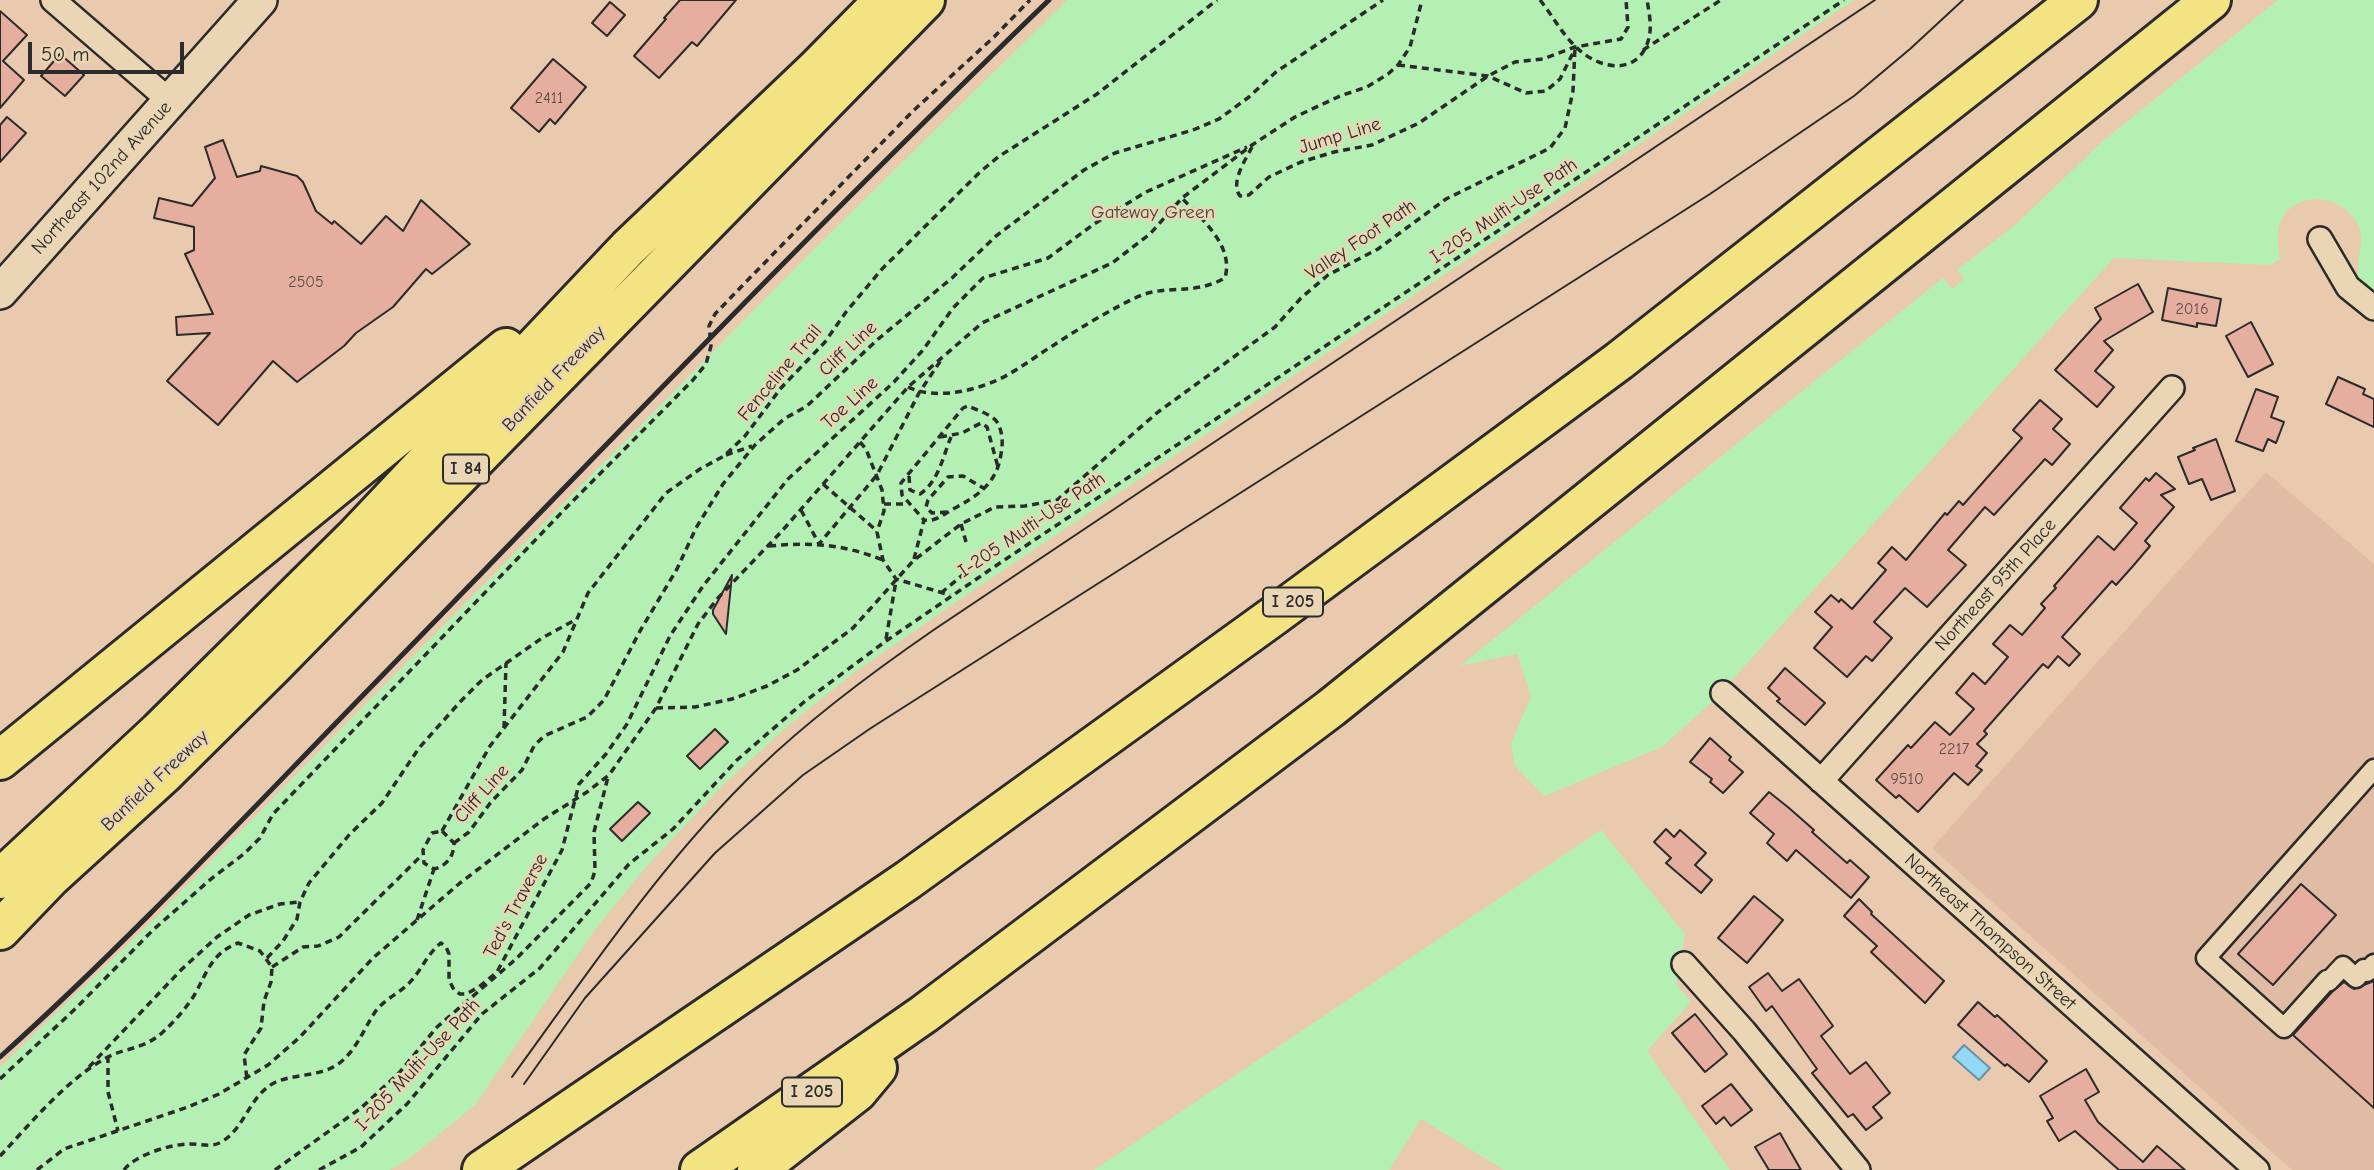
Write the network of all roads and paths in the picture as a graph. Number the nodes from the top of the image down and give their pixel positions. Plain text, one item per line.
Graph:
1 (52, 0) edge
2 (260, 0) edge
3 (884, 0) edge
4 (925, 0) edge
5 (1030, 0) edge
6 (1217, 0) edge
7 (1383, 0) edge
8 (1422, 0) edge
9 (1540, 0) edge
10 (1626, 0) edge
11 (1647, 0) edge
12 (1721, 0) edge
13 (1844, 0) edge
14 (2078, 0) edge
15 (2211, 0) edge
16 (1576, 47) junction
17 (1642, 51) junction
18 (1398, 65) junction
19 (1488, 76) junction
20 (170, 101) junction
21 (1252, 145) junction
22 (1182, 198) junction
23 (2320, 239) dead end
24 (628, 248) junction
25 (0, 292) edge
26 (2374, 308) edge
27 (945, 354) junction
28 (908, 387) junction
29 (2172, 388) dead end
30 (919, 393) junction
31 (951, 436) junction
32 (940, 437) junction
33 (860, 442) junction
34 (755, 445) junction
35 (724, 456) junction
36 (999, 468) junction
37 (909, 473) junction
38 (877, 475) junction
39 (823, 484) junction
40 (985, 489) junction
41 (908, 503) junction
42 (884, 504) junction
43 (850, 508) junction
44 (801, 510) junction
45 (949, 512) junction
46 (924, 520) junction
47 (961, 524) junction
48 (877, 532) junction
49 (966, 542) dead end
50 (819, 544) junction
51 (769, 546) junction
52 (883, 560) junction
53 (913, 561) junction
54 (977, 563) dead end
55 (896, 579) junction
56 (942, 593) junction
57 (951, 596) junction
58 (577, 619) junction
59 (886, 641) junction
60 (506, 663) junction
61 (1723, 693) dead end
62 (656, 708) junction
63 (504, 728) junction
64 (0, 760) edge
65 (2374, 769) edge
66 (609, 775) junction
67 (1821, 781) junction
68 (573, 801) junction
69 (442, 831) junction
70 (454, 843) junction
71 (422, 855) junction
72 (434, 869) junction
73 (0, 879) edge
74 (300, 902) junction
75 (416, 922) junction
76 (0, 930) edge
77 (267, 958) junction
78 (1684, 964) dead end
79 (2374, 964) edge
80 (272, 967) junction
81 (924, 1014) junction
82 (108, 1056) junction
83 (86, 1072) junction
84 (0, 1079) edge
85 (247, 1079) junction
86 (118, 1131) junction
87 (0, 1156) edge
88 (37, 1170) edge
89 (124, 1170) edge
90 (275, 1170) edge
91 (319, 1170) edge
92 (482, 1170) edge
93 (700, 1170) edge
94 (757, 1170) edge
95 (1858, 1170) edge
96 (2257, 1170) edge

1 - 20 street
2 - 20 main road, Northeast 102nd Avenue
3 - 24 highway, Banfield Freeway / I 84
4 - 76 highway, Banfield Freeway / I 84
5 - 84 path
6 - 35 path, Fenceline Trail
7 - 34 path, Cliff Line
8 - 18 path
9 - 16 path
10 - 16 path, Jump Line
11 - 17 path
12 - 17 path
13 - 57 path, I-205 Multi-Use Path
14 - 92 highway, I 205
15 - 81 highway, I 205
16 - 17 path
16 - 19 path, Jump Line
16 - 19 path
16 - 47 path, Valley Foot Path
18 - 19 path
18 - 21 path
19 - 21 path, Jump Line
20 - 25 main road, Northeast 102nd Avenue
21 - 22 path
21 - 68 path, Toe Line
22 - 27 path
22 - 30 path
23 - 26 street
24 - 64 highway
24 - 73 highway, Banfield Freeway / I 84
27 - 28 path
27 - 30 path
28 - 30 path
28 - 33 path
29 - 67 street, Northeast 95th Place
30 - 38 path
31 - 32 path
31 - 36 path
31 - 37 path
32 - 36 path
32 - 37 path
33 - 38 path
33 - 39 path
34 - 35 path
34 - 70 path, Cliff Line
35 - 58 path, Fenceline Trail
36 - 40 path
37 - 41 path
38 - 42 path
38 - 43 path
39 - 43 path
39 - 44 path
40 - 45 path
40 - 45 path
41 - 42 path
41 - 46 path
42 - 48 path
43 - 48 path
43 - 50 path
44 - 50 path
44 - 51 path
45 - 46 path
46 - 53 path
47 - 49 path
47 - 53 path
48 - 52 path
50 - 51 path
50 - 52 path
51 - 62 path
52 - 55 path
53 - 55 path
54 - 56 path
55 - 56 path
55 - 59 path
55 - 62 path
56 - 57 path
57 - 59 path, I-205 Multi-Use Path
58 - 60 path
58 - 63 path, Fenceline Trail
59 - 91 path, I-205 Multi-Use Path
60 - 63 path
60 - 74 path
61 - 67 street, Northeast Thompson Street
62 - 66 path
63 - 69 path, Fenceline Trail
65 - 79 street
66 - 68 path
66 - 90 path
67 - 96 street, Northeast Thompson Street
68 - 75 path
68 - 89 path, Ted's Traverse
69 - 70 path
69 - 71 path
70 - 72 path
71 - 72 path
71 - 80 path
72 - 75 path
74 - 77 path
74 - 83 path
75 - 85 path
77 - 80 path
77 - 82 path
78 - 95 street
80 - 85 path
81 - 93 highway, I 205
81 - 94 highway
82 - 83 path
82 - 86 path
83 - 87 path
85 - 86 path
86 - 88 path

